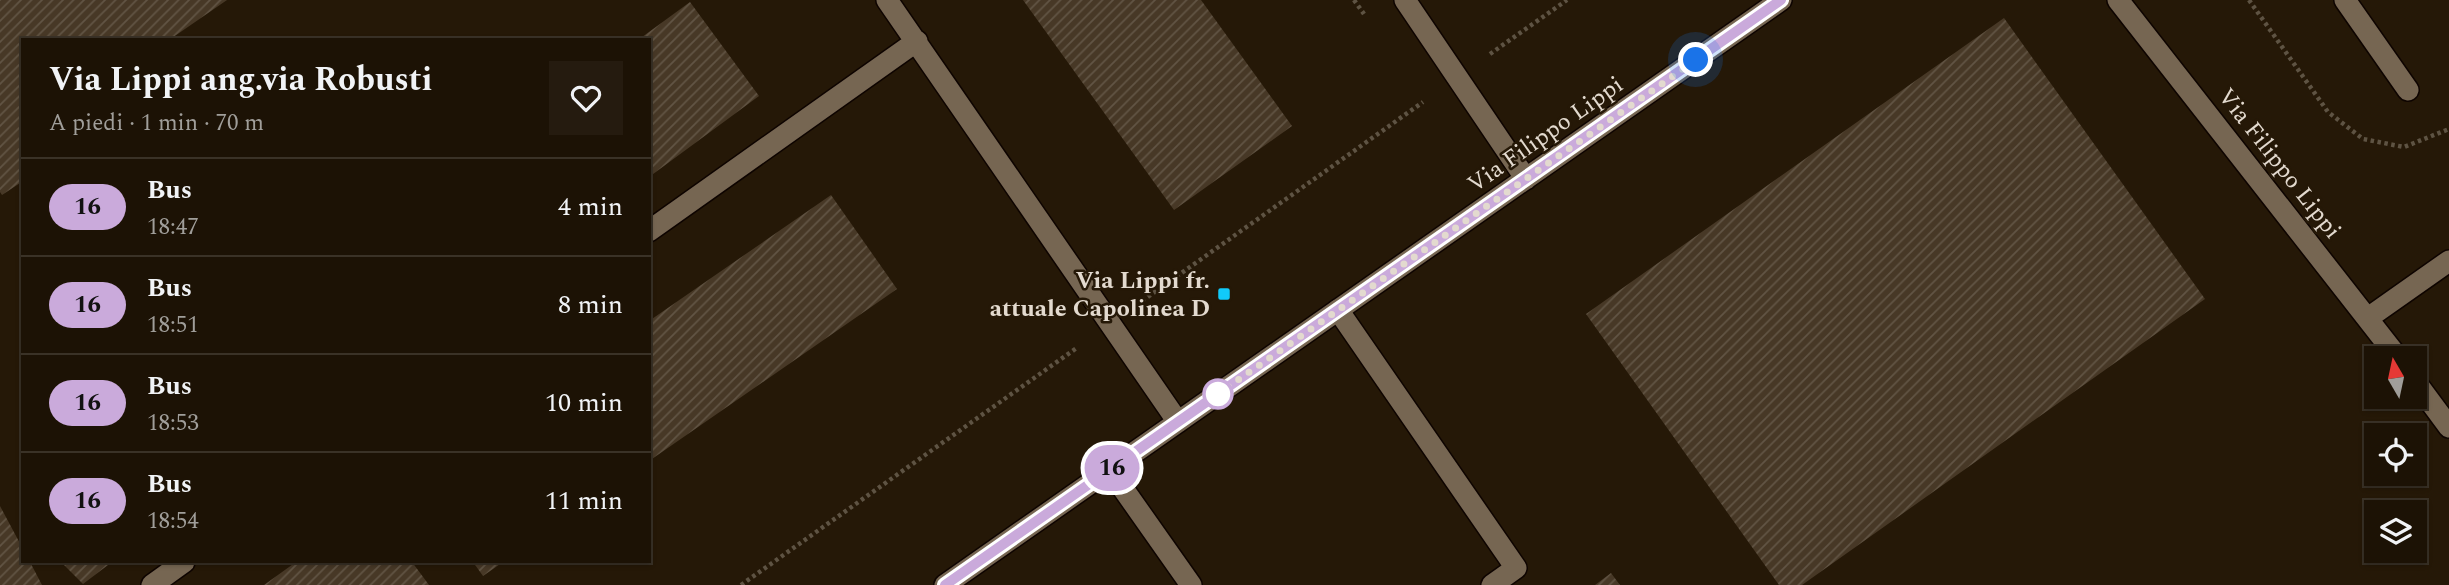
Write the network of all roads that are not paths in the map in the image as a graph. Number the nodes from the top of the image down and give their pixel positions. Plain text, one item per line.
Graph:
1 (887, 0) edge
2 (1405, 0) edge
3 (1782, 0) edge
4 (2118, 0) edge
5 (2345, 0) edge
6 (916, 41) junction
7 (2408, 90) dead end
8 (1526, 179) junction
9 (651, 230) edge
10 (2449, 261) edge
11 (1338, 310) junction
12 (2368, 318) junction
13 (2389, 346) edge
14 (2427, 397) edge
15 (1178, 422) junction
16 (2449, 427) edge
17 (1110, 470) junction
18 (183, 563) edge
19 (152, 585) edge
20 (945, 585) edge
21 (1191, 585) edge
22 (1492, 585) edge

1 - 6 street
2 - 8 street
3 - 8 street, Via Filippo Lippi
4 - 12 street, Via Filippo Lippi
5 - 7 street
6 - 9 street
6 - 15 street
8 - 11 street, Via Filippo Lippi
10 - 12 street
11 - 15 street, Via Filippo Lippi
11 - 22 street
12 - 13 street, Via Filippo Lippi
14 - 16 street
15 - 17 street, Via Filippo Lippi
17 - 20 street, Via Filippo Lippi
17 - 21 street
18 - 19 street

